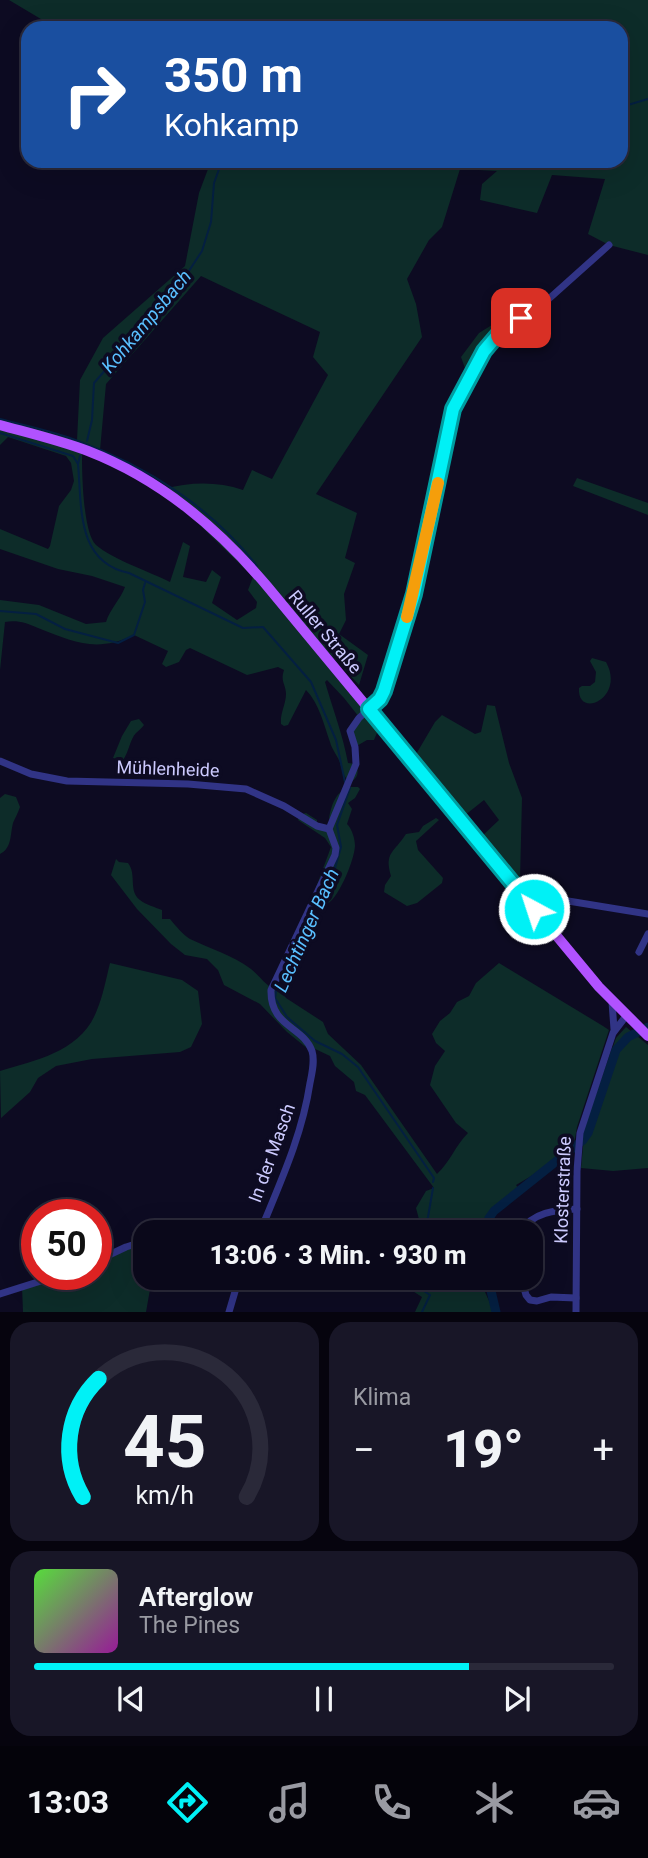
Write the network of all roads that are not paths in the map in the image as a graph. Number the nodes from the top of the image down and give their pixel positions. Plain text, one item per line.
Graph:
1 (609, 245) dead end
2 (0, 425) edge
3 (369, 709) junction
4 (0, 761) edge
5 (329, 829) junction
6 (534, 909) junction
7 (648, 914) edge
8 (648, 934) edge
9 (639, 952) dead end
10 (612, 1002) junction
11 (626, 1016) junction
12 (613, 1033) junction
13 (648, 1036) edge
14 (577, 1209) junction
15 (265, 1220) edge
16 (532, 1220) edge
17 (133, 1245) edge
18 (112, 1254) edge
19 (21, 1287) edge
20 (235, 1290) edge
21 (525, 1290) edge
22 (0, 1294) edge
23 (576, 1298) junction
24 (229, 1312) edge
25 (576, 1312) edge

1 - 3 street
2 - 3 main road, Ruller Straße
3 - 5 street, In der Masch
3 - 6 main road, Ruller Straße
4 - 5 street, Mühlenheide
5 - 15 street, In der Masch
6 - 7 street
6 - 10 main road, Ruller Straße
8 - 9 street
10 - 11 main road, Ruller Straße
10 - 12 street, Klosterstraße
11 - 12 street, Klosterstraße
11 - 13 main road, Ruller Straße
12 - 14 street, Klosterstraße
14 - 16 street
14 - 23 street, Klosterstraße
17 - 18 street
19 - 22 street
20 - 24 street
21 - 23 street
23 - 25 street, Klosterstraße

